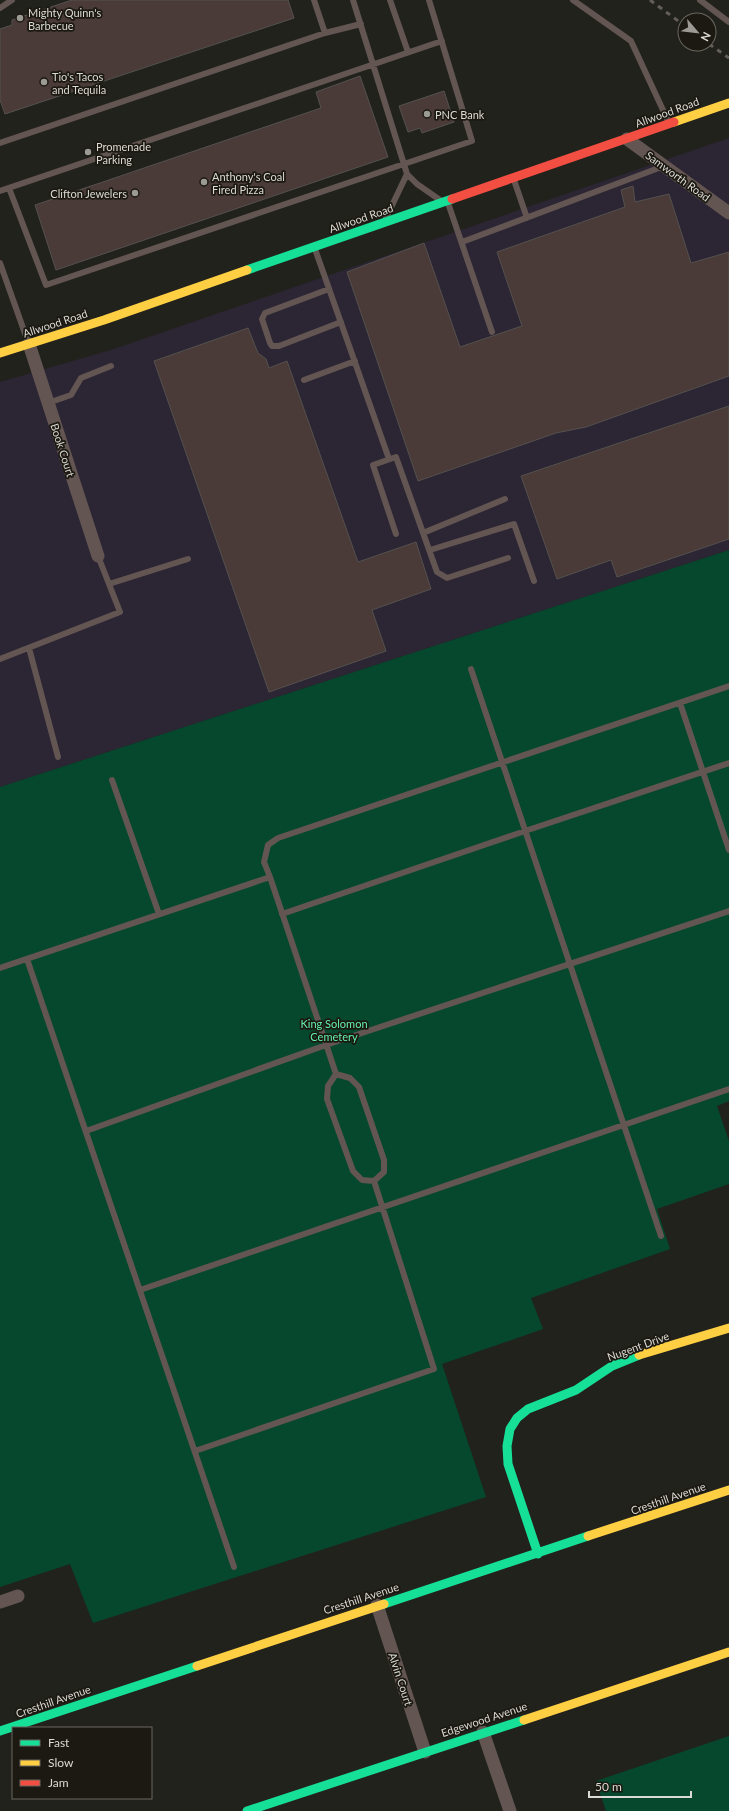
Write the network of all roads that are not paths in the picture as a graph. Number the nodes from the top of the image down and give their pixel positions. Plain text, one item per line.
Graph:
1 (12, 0) edge
2 (314, 0) edge
3 (353, 0) edge
4 (390, 0) edge
5 (429, 0) edge
6 (573, 0) edge
7 (700, 0) edge
8 (0, 8) edge
9 (729, 22) edge
10 (361, 24) junction
11 (325, 33) junction
12 (442, 41) junction
13 (408, 52) junction
14 (374, 64) junction
15 (729, 103) edge
16 (670, 124) junction
17 (627, 139) junction
18 (0, 143) edge
19 (404, 163) junction
20 (664, 166) junction
21 (407, 174) junction
22 (514, 178) junction
23 (9, 188) junction
24 (0, 191) edge
25 (445, 202) junction
26 (729, 213) edge
27 (527, 218) junction
28 (384, 223) junction
29 (462, 242) junction
30 (314, 247) junction
31 (0, 262) edge
32 (328, 289) junction
33 (341, 322) junction
34 (492, 332) dead end
35 (29, 344) junction
36 (0, 353) edge
37 (355, 361) junction
38 (111, 366) dead end
39 (304, 380) dead end
40 (48, 403) junction
41 (389, 459) junction
42 (505, 499) dead end
43 (423, 533) junction
44 (396, 534) dead end
45 (430, 550) junction
46 (98, 556) joint
47 (508, 558) dead end
48 (188, 559) dead end
49 (534, 581) dead end
50 (109, 584) junction
51 (29, 648) junction
52 (0, 659) edge
53 (471, 669) dead end
54 (729, 686) edge
55 (680, 702) junction
56 (58, 756) dead end
57 (502, 762) junction
58 (729, 763) edge
59 (703, 772) junction
60 (112, 780) dead end
61 (525, 831) junction
62 (729, 850) edge
63 (270, 877) junction
64 (729, 911) edge
65 (159, 914) junction
66 (282, 914) junction
67 (27, 959) junction
68 (570, 965) junction
69 (0, 968) edge
70 (326, 1045) junction
71 (336, 1074) junction
72 (729, 1089) edge
73 (624, 1125) junction
74 (86, 1131) junction
75 (374, 1181) junction
76 (382, 1207) junction
77 (661, 1236) dead end
78 (140, 1290) junction
79 (729, 1328) edge
80 (195, 1451) junction
81 (729, 1490) edge
82 (538, 1554) junction
83 (234, 1566) dead end
84 (18, 1596) dead end
85 (0, 1602) edge
86 (377, 1606) junction
87 (729, 1652) edge
88 (12, 1727) edge
89 (12, 1727) edge
90 (0, 1731) edge
91 (483, 1732) junction
92 (425, 1752) junction
93 (247, 1811) edge
94 (510, 1811) edge

1 - 8 lane
2 - 11 lane
3 - 10 lane
4 - 13 lane
5 - 12 lane
6 - 16 lane
7 - 9 lane
10 - 11 lane
10 - 14 lane
11 - 18 lane
12 - 13 lane
12 - 19 lane
13 - 14 lane
14 - 19 lane
14 - 23 lane
15 - 16 street, Allwood Road
16 - 17 street, Allwood Road
17 - 20 street, Samworth Road
17 - 22 street, Allwood Road
19 - 21 lane
19 - 23 lane
20 - 26 street, Samworth Road
20 - 27 lane
21 - 25 lane
21 - 28 lane
22 - 25 street, Allwood Road
22 - 27 lane
23 - 24 lane
25 - 28 street, Allwood Road
25 - 29 lane
27 - 29 lane
28 - 30 street, Allwood Road
29 - 34 lane
30 - 32 lane
30 - 35 street, Allwood Road
31 - 35 lane
32 - 33 lane
32 - 33 lane
33 - 37 lane
35 - 36 street, Allwood Road
35 - 40 street, Book Court
37 - 39 lane
37 - 41 lane
38 - 40 lane
40 - 46 street, Book Court
41 - 43 lane
41 - 44 lane
42 - 43 lane
43 - 45 lane
45 - 47 lane
45 - 49 lane
46 - 50 lane
48 - 50 lane
50 - 51 lane
51 - 52 lane
51 - 56 lane
53 - 57 lane
54 - 55 lane
55 - 57 lane
55 - 59 lane
57 - 61 lane
57 - 63 lane
58 - 59 lane
59 - 61 lane
59 - 62 lane
60 - 65 lane
61 - 66 lane
61 - 68 lane
63 - 65 lane
63 - 66 lane
64 - 68 lane
65 - 67 lane
66 - 70 lane
67 - 69 lane
67 - 74 lane
68 - 70 lane
68 - 73 lane
70 - 71 lane
70 - 74 lane
71 - 75 lane
71 - 75 lane
72 - 73 lane
73 - 76 lane
73 - 77 lane
74 - 78 lane
75 - 76 lane
76 - 78 lane
76 - 80 lane
78 - 80 lane
79 - 82 street, Nugent Drive
80 - 83 lane
81 - 82 street, Cresthill Avenue
82 - 86 street, Cresthill Avenue
84 - 85 street
86 - 89 street, Cresthill Avenue
86 - 92 street, Alvin Court
87 - 91 street, Edgewood Avenue
88 - 90 street, Cresthill Avenue
91 - 92 street, Edgewood Avenue
91 - 94 street
92 - 93 street, Edgewood Avenue

